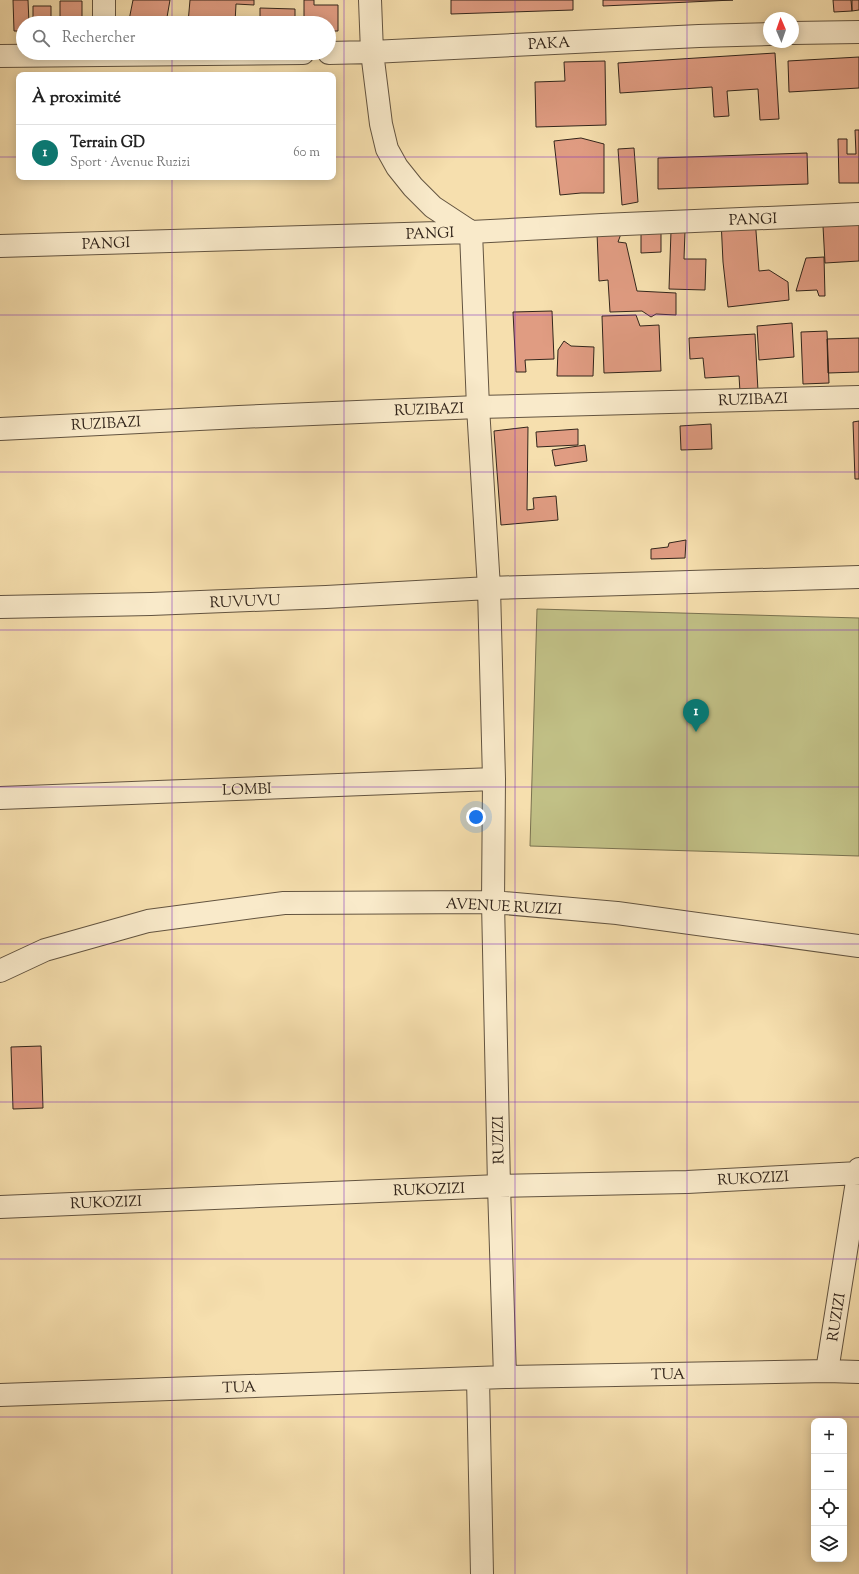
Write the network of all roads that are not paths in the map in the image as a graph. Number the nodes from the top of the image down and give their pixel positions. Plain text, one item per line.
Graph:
1 (104, 0) edge
2 (370, 0) edge
3 (104, 16) edge
4 (859, 32) edge
5 (799, 33) edge
6 (763, 34) edge
7 (372, 52) junction
8 (336, 53) edge
9 (0, 56) edge
10 (16, 56) edge
11 (859, 214) edge
12 (471, 232) junction
13 (0, 246) edge
14 (859, 396) edge
15 (478, 407) junction
16 (0, 429) edge
17 (859, 577) edge
18 (489, 588) junction
19 (0, 607) edge
20 (494, 779) junction
21 (0, 798) edge
22 (493, 902) junction
23 (859, 946) edge
24 (0, 971) edge
25 (859, 1172) edge
26 (499, 1186) junction
27 (0, 1207) edge
28 (827, 1371) junction
29 (859, 1372) edge
30 (505, 1377) junction
31 (478, 1378) junction
32 (0, 1395) edge
33 (482, 1574) edge

1 - 3 street
2 - 7 street
4 - 5 street
6 - 7 street, PAKA
7 - 8 street, PAKA
7 - 12 street
9 - 10 street
11 - 12 street, PANGI
12 - 13 street, PANGI
12 - 15 street, RUZIZI
14 - 15 street, RUZIBAZI
15 - 16 street, RUZIBAZI
15 - 18 street, RUZIZI
17 - 18 street, RUVUVU
18 - 19 street, RUVUVU
18 - 20 street, RUZIZI
20 - 21 street, LOMBI
20 - 22 street, RUZIZI
22 - 23 street, AVENUE RUZIZI
22 - 24 street, AVENUE RUZIZI
22 - 26 street, RUZIZI
25 - 26 street, RUKOZIZI
25 - 28 street, RUZIZI
26 - 27 street, RUKOZIZI
26 - 30 street, RUZIZI
28 - 29 street, TUA
28 - 30 street, TUA
30 - 31 street, TUA
31 - 32 street, TUA
31 - 33 street

